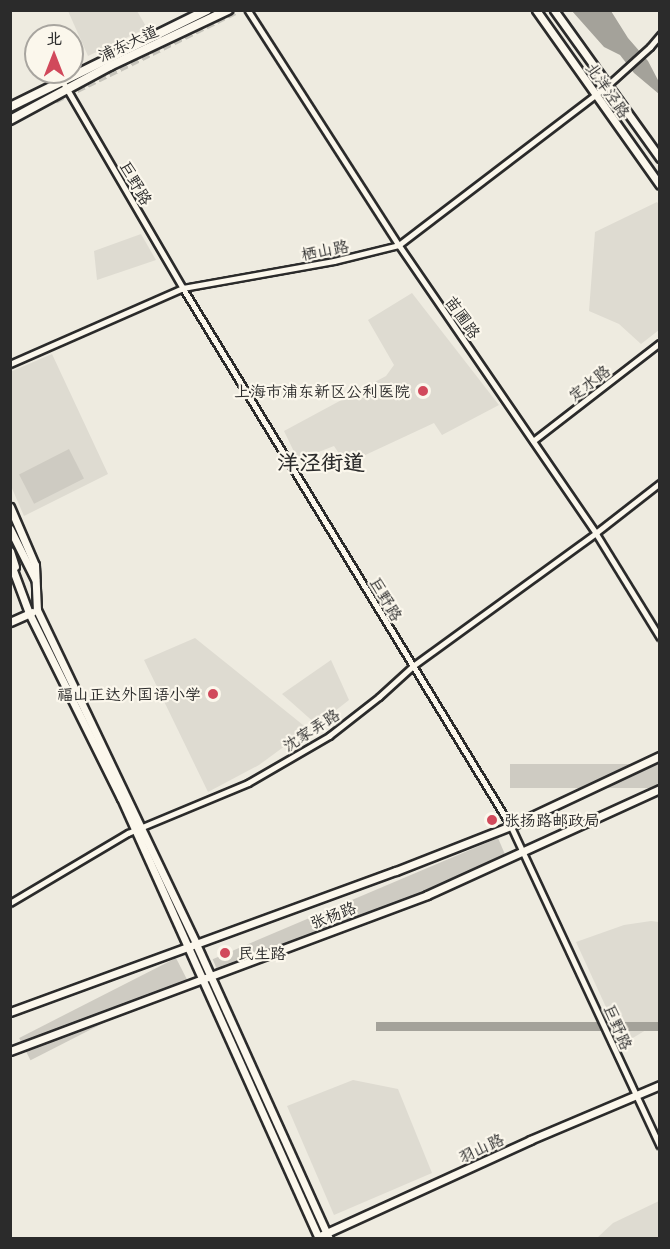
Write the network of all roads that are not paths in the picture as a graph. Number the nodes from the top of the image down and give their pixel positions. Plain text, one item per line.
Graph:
1 (207, 10) edge
2 (228, 10) edge
3 (248, 10) edge
4 (536, 10) edge
5 (554, 10) edge
6 (660, 35) edge
7 (84, 70) edge
8 (55, 84) edge
9 (65, 84) edge
10 (607, 86) junction
11 (67, 89) junction
12 (595, 94) junction
13 (10, 107) edge
14 (10, 120) edge
15 (660, 159) edge
16 (660, 184) edge
17 (399, 244) junction
18 (183, 288) junction
19 (660, 343) edge
20 (10, 364) edge
21 (533, 441) junction
22 (660, 483) edge
23 (10, 507) edge
24 (10, 529) edge
25 (596, 533) junction
26 (10, 551) edge
27 (10, 562) edge
28 (18, 577) junction
29 (38, 584) junction
30 (33, 612) junction
31 (10, 622) edge
32 (660, 638) edge
33 (413, 666) junction
34 (660, 756) edge
35 (660, 789) edge
36 (511, 826) junction
37 (139, 829) junction
38 (524, 853) junction
39 (10, 903) edge
40 (196, 944) junction
41 (188, 947) junction
42 (210, 978) junction
43 (201, 980) junction
44 (10, 1012) edge
45 (10, 1051) edge
46 (660, 1085) edge
47 (636, 1095) junction
48 (660, 1145) edge
49 (327, 1236) edge
50 (317, 1238) edge

1 - 7 main road, 浦东大道
2 - 11 main road, 浦东大道
3 - 17 street, 苗圃路
4 - 12 main road, 北洋泾路
5 - 10 main road, 北洋泾路
6 - 10 street, 栖山路
8 - 13 main road, 浦东大道
9 - 11 street, 巨野路
10 - 12 street, 栖山路
10 - 15 main road, 北洋泾路
11 - 14 main road, 浦东大道
11 - 18 street, 巨野路
12 - 16 main road, 北洋泾路
12 - 17 street, 栖山路
17 - 18 street, 栖山路
17 - 21 street, 苗圃路
18 - 20 street, 栖山路
18 - 33 street, 巨野路
19 - 21 street, 定水路
21 - 25 street, 苗圃路
22 - 25 street, 沈家弄路
23 - 29 main road
24 - 29 main road
25 - 32 street, 苗圃路
25 - 33 street, 沈家弄路
26 - 28 main road
27 - 28 main road
28 - 30 main road
29 - 30 main road
30 - 31 main road
30 - 37 main road
33 - 36 street, 巨野路
33 - 37 street, 沈家弄路
34 - 36 main road, 张杨路
35 - 38 main road, 张杨路
36 - 38 street, 巨野路
36 - 40 main road, 张杨路
37 - 39 street, 沈家弄路
37 - 40 main road
37 - 41 main road
38 - 42 main road, 张杨路
38 - 47 street, 巨野路
40 - 41 main road, 张杨路
40 - 42 main road
41 - 43 main road
41 - 44 main road, 张杨路
42 - 43 main road, 张杨路
42 - 49 main road
43 - 45 main road, 张杨路
43 - 50 main road
46 - 47 main road, 羽山路
47 - 48 street, 巨野路
47 - 49 main road, 羽山路
49 - 50 main road, 羽山路

